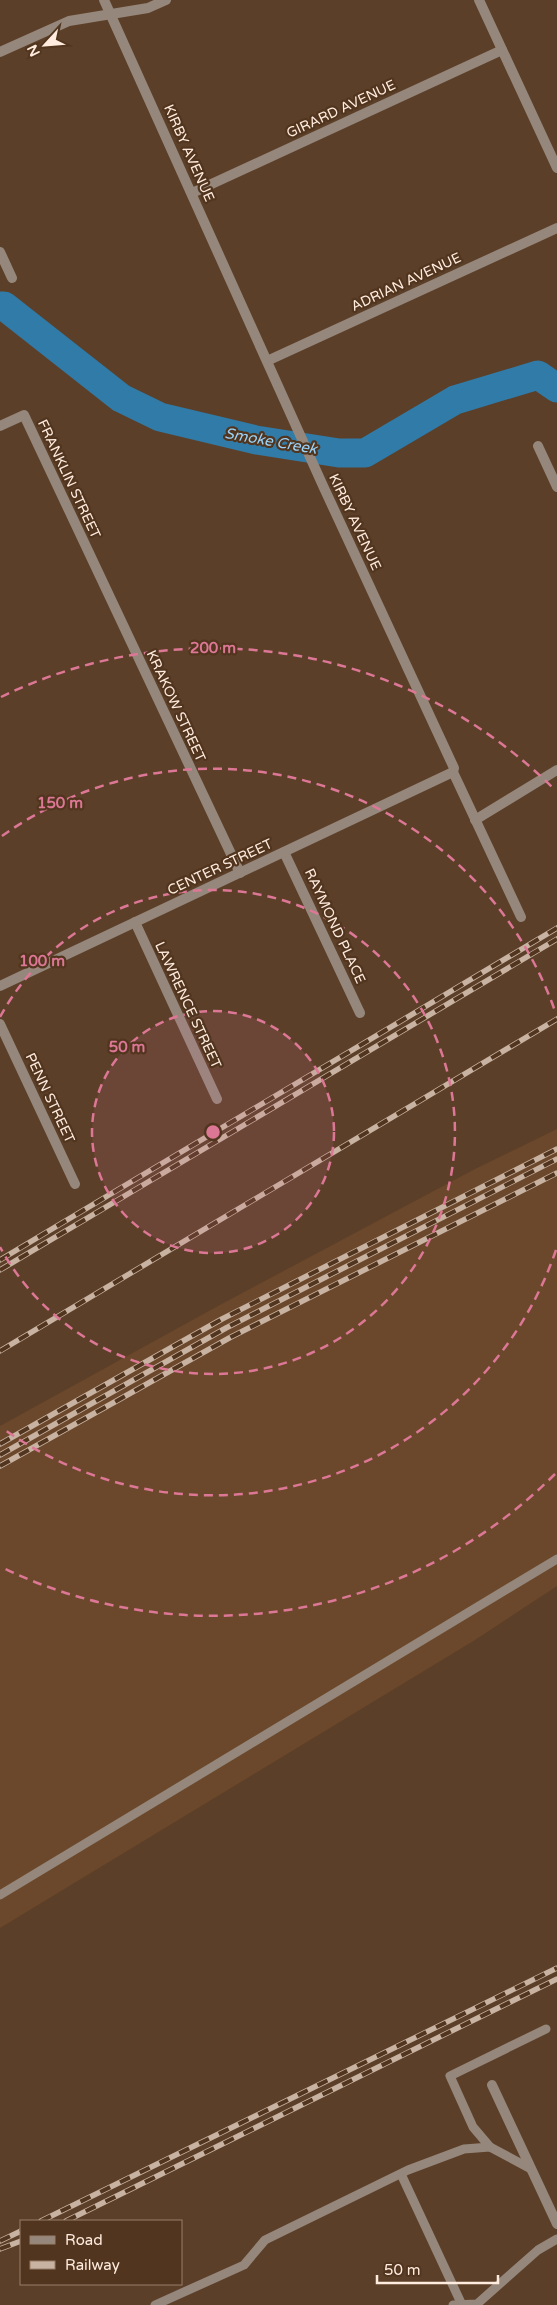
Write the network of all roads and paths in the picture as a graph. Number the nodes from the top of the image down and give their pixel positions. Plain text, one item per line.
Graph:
1 (104, 0) edge
2 (166, 0) edge
3 (479, 0) edge
4 (111, 14) junction
5 (502, 50) junction
6 (0, 52) edge
7 (557, 168) edge
8 (192, 193) junction
9 (557, 228) edge
10 (0, 252) edge
11 (12, 278) dead end
12 (267, 361) junction
13 (0, 426) edge
14 (538, 446) dead end
15 (557, 486) edge
16 (87, 551) joint
17 (557, 770) edge
18 (453, 772) junction
19 (475, 820) junction
20 (284, 852) junction
21 (240, 873) junction
22 (520, 917) dead end
23 (135, 922) junction
24 (1, 983) edge
25 (360, 1013) dead end
26 (0, 1024) edge
27 (217, 1099) dead end
28 (75, 1184) dead end
29 (557, 1559) edge
30 (0, 1895) edge
31 (546, 2029) dead end
32 (492, 2085) dead end
33 (490, 2147) junction
34 (531, 2169) junction
35 (401, 2174) junction
36 (557, 2224) edge
37 (557, 2239) edge
38 (155, 2305) edge
39 (459, 2305) edge

1 - 4 street, KIRBY AVENUE
2 - 4 street
3 - 5 street
4 - 6 street
4 - 8 street, KIRBY AVENUE
5 - 7 street
5 - 8 street, GIRARD AVENUE
8 - 12 street, KIRBY AVENUE
9 - 12 street, ADRIAN AVENUE
10 - 11 street
12 - 18 street, KIRBY AVENUE
13 - 16 street, FRANKLIN STREET
14 - 15 street
16 - 21 street, KRAKOW STREET
17 - 19 street
18 - 19 street, KIRBY AVENUE
18 - 20 street, CENTER STREET
19 - 22 street, KIRBY AVENUE
20 - 21 street, CENTER STREET
20 - 25 street, RAYMOND PLACE
21 - 23 street, CENTER STREET
23 - 24 street, CENTER STREET
23 - 27 street, LAWRENCE STREET
26 - 28 street, PENN STREET
29 - 30 lane
31 - 33 lane
32 - 34 street
33 - 34 lane
33 - 35 lane
34 - 36 street
35 - 38 lane
35 - 39 lane
37 - 39 lane

